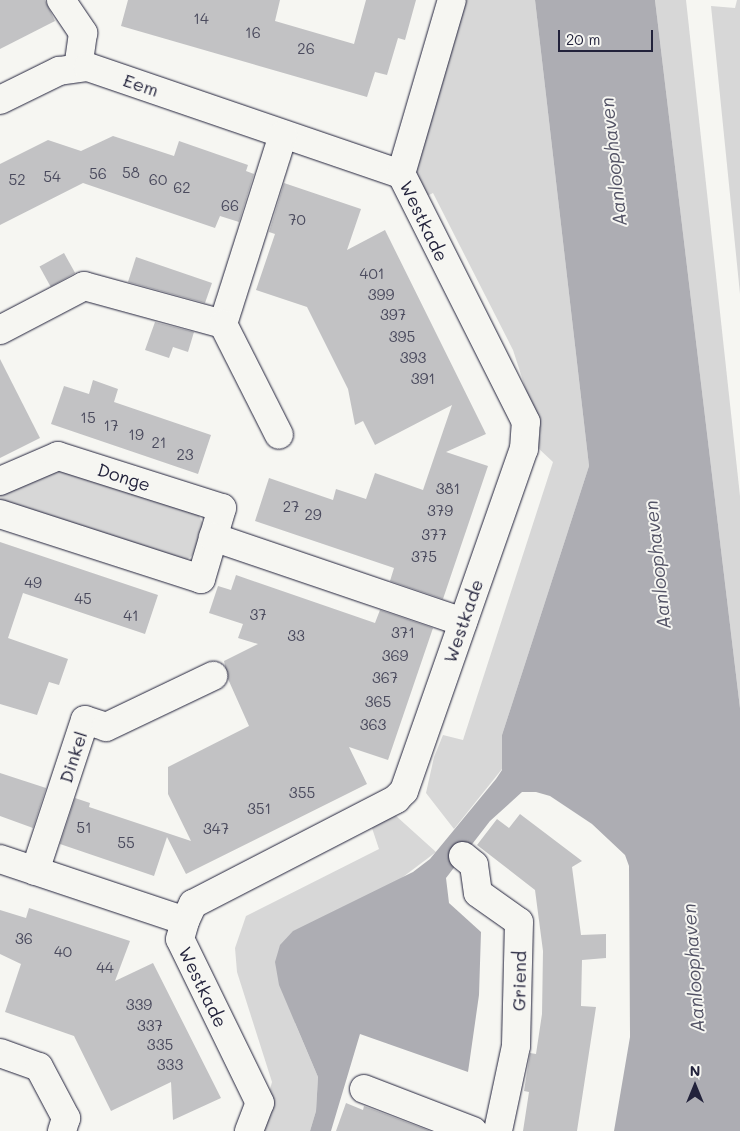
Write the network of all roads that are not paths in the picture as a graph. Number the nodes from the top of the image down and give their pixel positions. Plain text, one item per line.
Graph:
1 (61, 0) edge
2 (452, 0) edge
3 (78, 67) junction
4 (0, 100) edge
5 (283, 135) junction
6 (401, 174) junction
7 (223, 324) junction
8 (0, 330) edge
9 (279, 435) dead end
10 (0, 481) edge
11 (0, 514) edge
12 (214, 537) junction
13 (462, 622) junction
14 (214, 676) dead end
15 (462, 856) dead end
16 (0, 859) edge
17 (35, 870) junction
18 (185, 920) junction
19 (0, 1052) edge
20 (364, 1089) dead end
21 (62, 1131) edge
22 (249, 1131) edge
23 (473, 1131) edge
24 (498, 1131) edge

1 - 3 street
2 - 6 street, Westkade
3 - 4 street, Eem
3 - 5 street, Eem
5 - 6 street, Eem
5 - 7 street
6 - 13 street, Westkade
7 - 8 street
7 - 9 street
10 - 12 street, Donge
11 - 12 street, Donge
12 - 13 street
13 - 18 street, Westkade
14 - 17 street, Dinkel
15 - 24 street, Griend
16 - 17 street
17 - 18 street
18 - 22 street, Westkade
19 - 21 street
20 - 23 street

